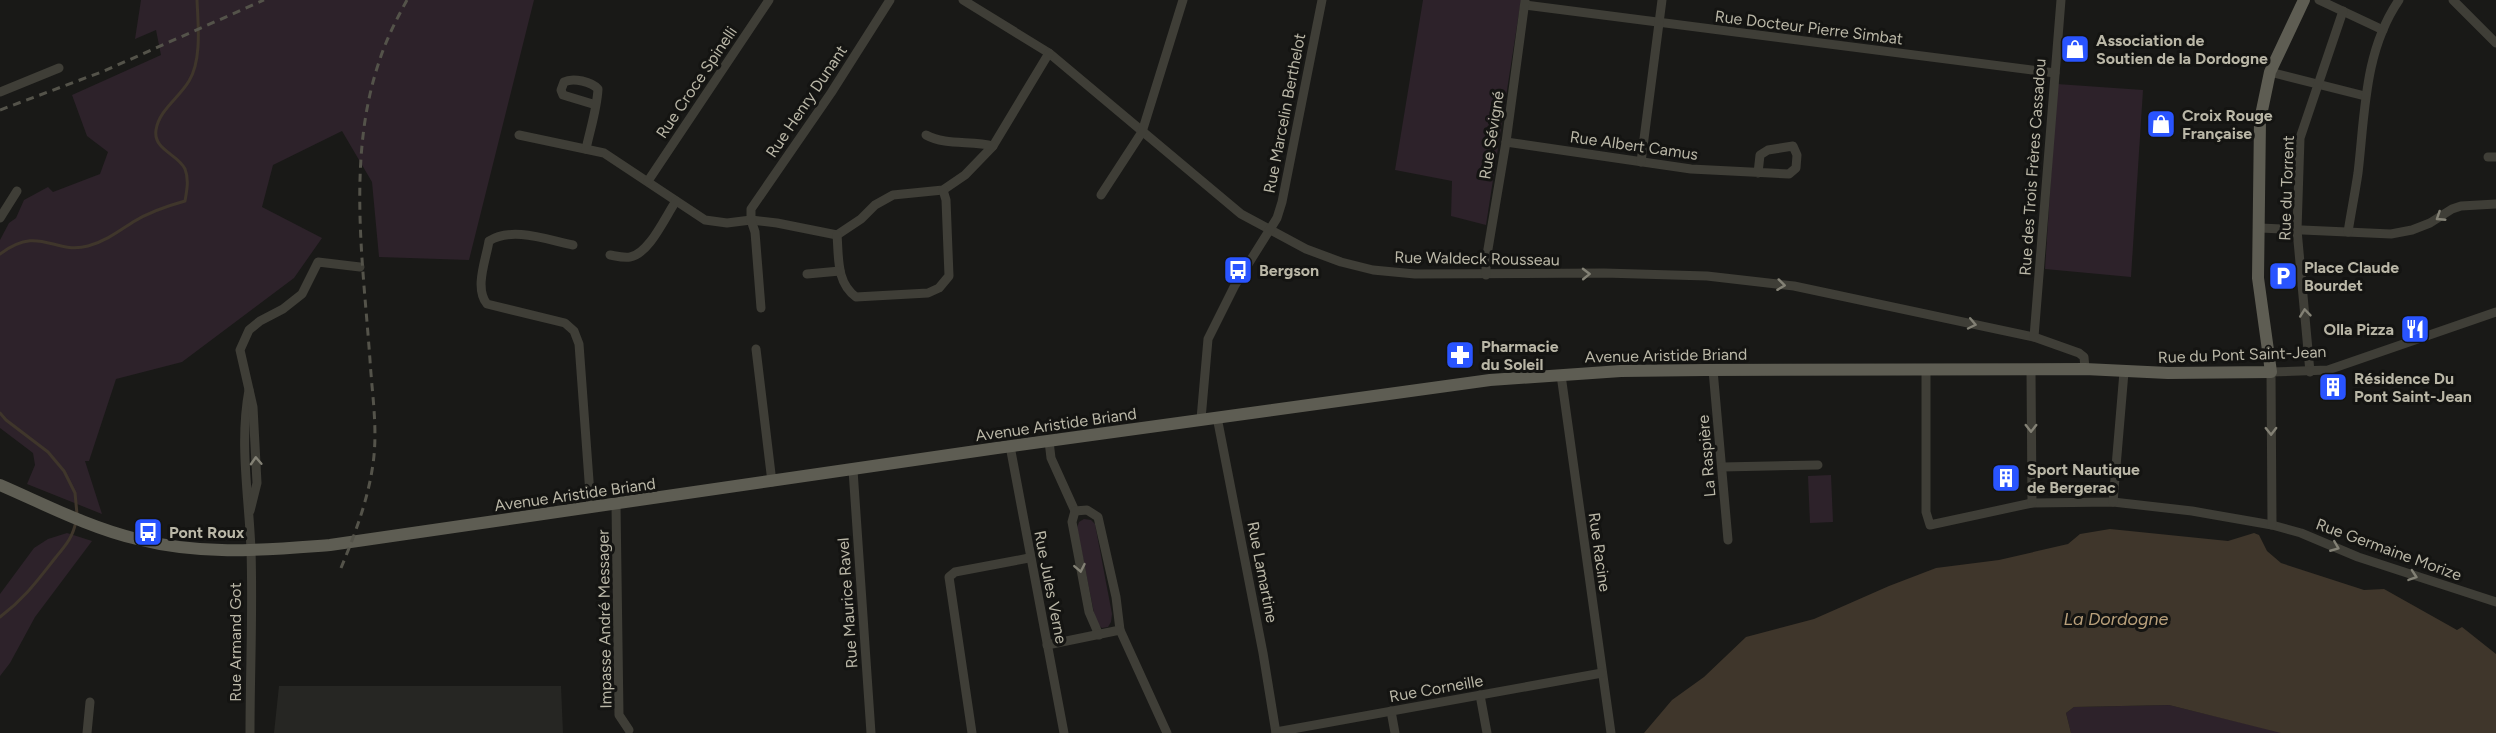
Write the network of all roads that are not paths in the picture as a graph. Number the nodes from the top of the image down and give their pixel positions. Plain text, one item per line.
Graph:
1 (769, 0) edge
2 (890, 0) edge
3 (963, 0) edge
4 (1183, 0) edge
5 (1322, 0) edge
6 (1662, 0) edge
7 (2061, 0) edge
8 (2304, 0) edge
9 (2319, 0) edge
10 (2399, 0) edge
11 (2452, 0) edge
12 (1525, 2) edge
13 (2343, 11) junction
14 (1658, 24) junction
15 (2383, 30) junction
16 (2496, 43) edge
17 (1049, 53) junction
18 (59, 68) dead end
19 (2270, 72) junction
20 (2055, 73) junction
21 (2318, 84) junction
22 (0, 92) edge
23 (2365, 96) junction
24 (596, 105) dead end
25 (1142, 132) junction
26 (519, 135) dead end
27 (926, 135) dead end
28 (1506, 142) junction
29 (993, 146) junction
30 (586, 149) junction
31 (1641, 162) junction
32 (1758, 173) junction
33 (648, 181) junction
34 (943, 190) junction
35 (17, 191) dead end
36 (1101, 195) dead end
37 (676, 201) junction
38 (2496, 204) edge
39 (0, 218) edge
40 (751, 220) junction
41 (2260, 228) junction
42 (1269, 230) junction
43 (2297, 230) junction
44 (2349, 232) junction
45 (837, 235) junction
46 (573, 245) dead end
47 (610, 255) dead end
48 (360, 267) dead end
49 (840, 271) junction
50 (807, 274) dead end
51 (1486, 274) junction
52 (761, 308) dead end
53 (2496, 312) edge
54 (2034, 337) junction
55 (756, 349) dead end
56 (1926, 369) junction
57 (2085, 369) junction
58 (1713, 370) junction
59 (2031, 370) junction
60 (2124, 372) junction
61 (2271, 372) junction
62 (2310, 372) junction
63 (1561, 375) junction
64 (1217, 417) junction
65 (1201, 420) junction
66 (1049, 441) junction
67 (1010, 446) junction
68 (1818, 465) dead end
69 (1722, 467) junction
70 (853, 470) junction
71 (772, 482) junction
72 (0, 485) edge
73 (2113, 502) junction
74 (2032, 503) junction
75 (616, 505) junction
76 (591, 508) junction
77 (1075, 511) junction
78 (2272, 525) junction
79 (1728, 540) dead end
80 (251, 551) junction
81 (1029, 558) junction
82 (2496, 602) edge
83 (1120, 630) junction
84 (1099, 635) junction
85 (1047, 645) junction
86 (1602, 673) junction
87 (1480, 695) junction
88 (90, 702) dead end
89 (1391, 711) junction
90 (629, 730) dead end
91 (87, 733) edge
92 (250, 733) edge
93 (871, 733) edge
94 (972, 733) edge
95 (1064, 733) edge
96 (1167, 733) edge
97 (1276, 733) edge
98 (1395, 733) edge
99 (1487, 733) edge
100 (1611, 733) edge

1 - 33 street, Rue Croce Spinelli
2 - 40 street, Rue Henry Dunant
3 - 17 street, Rue Waldeck Rousseau
4 - 25 street
5 - 42 street, Rue Marcelin Berthelot
6 - 14 street
7 - 20 street, Rue des Trois Frères Cassadou
8 - 19 main road
9 - 13 street
10 - 15 street
11 - 16 street
12 - 14 street, Rue Docteur Pierre Simbat
12 - 28 street, Rue Sévigné
13 - 15 street
13 - 21 street, Rue du Torrent
14 - 20 street, Rue Docteur Pierre Simbat
14 - 31 street
15 - 23 street
17 - 25 street, Rue Waldeck Rousseau
17 - 29 street
18 - 22 street
19 - 21 street
19 - 41 main road
20 - 54 street, Rue des Trois Frères Cassadou
21 - 23 street
21 - 43 street, Rue du Torrent
23 - 44 street
24 - 30 street
25 - 36 street
25 - 42 street, Rue Waldeck Rousseau
26 - 30 street
27 - 29 street
28 - 31 street, Rue Albert Camus
28 - 51 street, Rue Sévigné
29 - 34 street
30 - 33 street
31 - 32 street, Rue Albert Camus
32 - 32 street, Rue Albert Camus
33 - 37 street
34 - 45 street
34 - 49 street
35 - 39 street
37 - 40 street
37 - 47 street
38 -> 44 street
40 - 45 street
40 - 52 street
41 - 43 street
41 - 61 main road
42 - 51 street, Rue Waldeck Rousseau
42 - 65 street, Rue Marcelin Berthelot
43 - 44 street
62 -> 43 street, Rue du Torrent
45 - 49 street
46 - 76 street
48 - 80 street, Rue Armand Got
49 - 50 street
51 -> 54 street, Rue Waldeck Rousseau
53 - 62 street, Rue du Pont Saint-Jean
54 - 57 street, Rue Waldeck Rousseau
55 - 71 street
56 - 58 main road, Avenue Aristide Briand
56 - 59 main road, Avenue Aristide Briand
56 - 74 street, Rue Germaine Morize
57 - 59 main road, Avenue Aristide Briand
57 - 60 main road, Rue du Pont Saint-Jean
58 - 63 main road, Avenue Aristide Briand
58 - 69 street, La Raspière
59 -> 74 street
60 - 61 main road, Rue du Pont Saint-Jean
60 - 73 street
61 - 62 street, Rue du Pont Saint-Jean
61 -> 78 street
63 - 64 main road, Avenue Aristide Briand
63 - 86 street, Rue Racine
64 - 65 main road, Avenue Aristide Briand
64 - 97 street, Rue Lamartine
65 - 66 main road, Avenue Aristide Briand
66 - 67 main road, Avenue Aristide Briand
66 - 77 street
67 - 70 main road, Avenue Aristide Briand
67 - 81 street, Rue Jules Verne
68 - 69 street
69 - 79 street, La Raspière
70 - 71 main road, Avenue Aristide Briand
70 - 93 street, Rue Maurice Ravel
71 - 75 main road, Avenue Aristide Briand
72 - 80 main road, Avenue Aristide Briand
73 - 74 street, Rue Germaine Morize
73 - 78 street, Rue Germaine Morize
75 - 76 main road, Avenue Aristide Briand
75 - 90 street, Impasse André Messager
76 - 80 main road, Avenue Aristide Briand
77 - 83 street
77 -> 84 street
78 -> 82 street, Rue Germaine Morize
80 - 92 street, Rue Armand Got
81 - 85 street, Rue Jules Verne
81 - 94 street
83 - 84 street
83 - 96 street
84 - 85 street
85 - 95 street, Rue Jules Verne
86 - 87 street, Rue Corneille
86 - 100 street, Rue Racine
87 - 89 street, Rue Corneille
87 - 99 street
88 - 91 street
89 - 97 street, Rue Corneille
89 - 98 street

